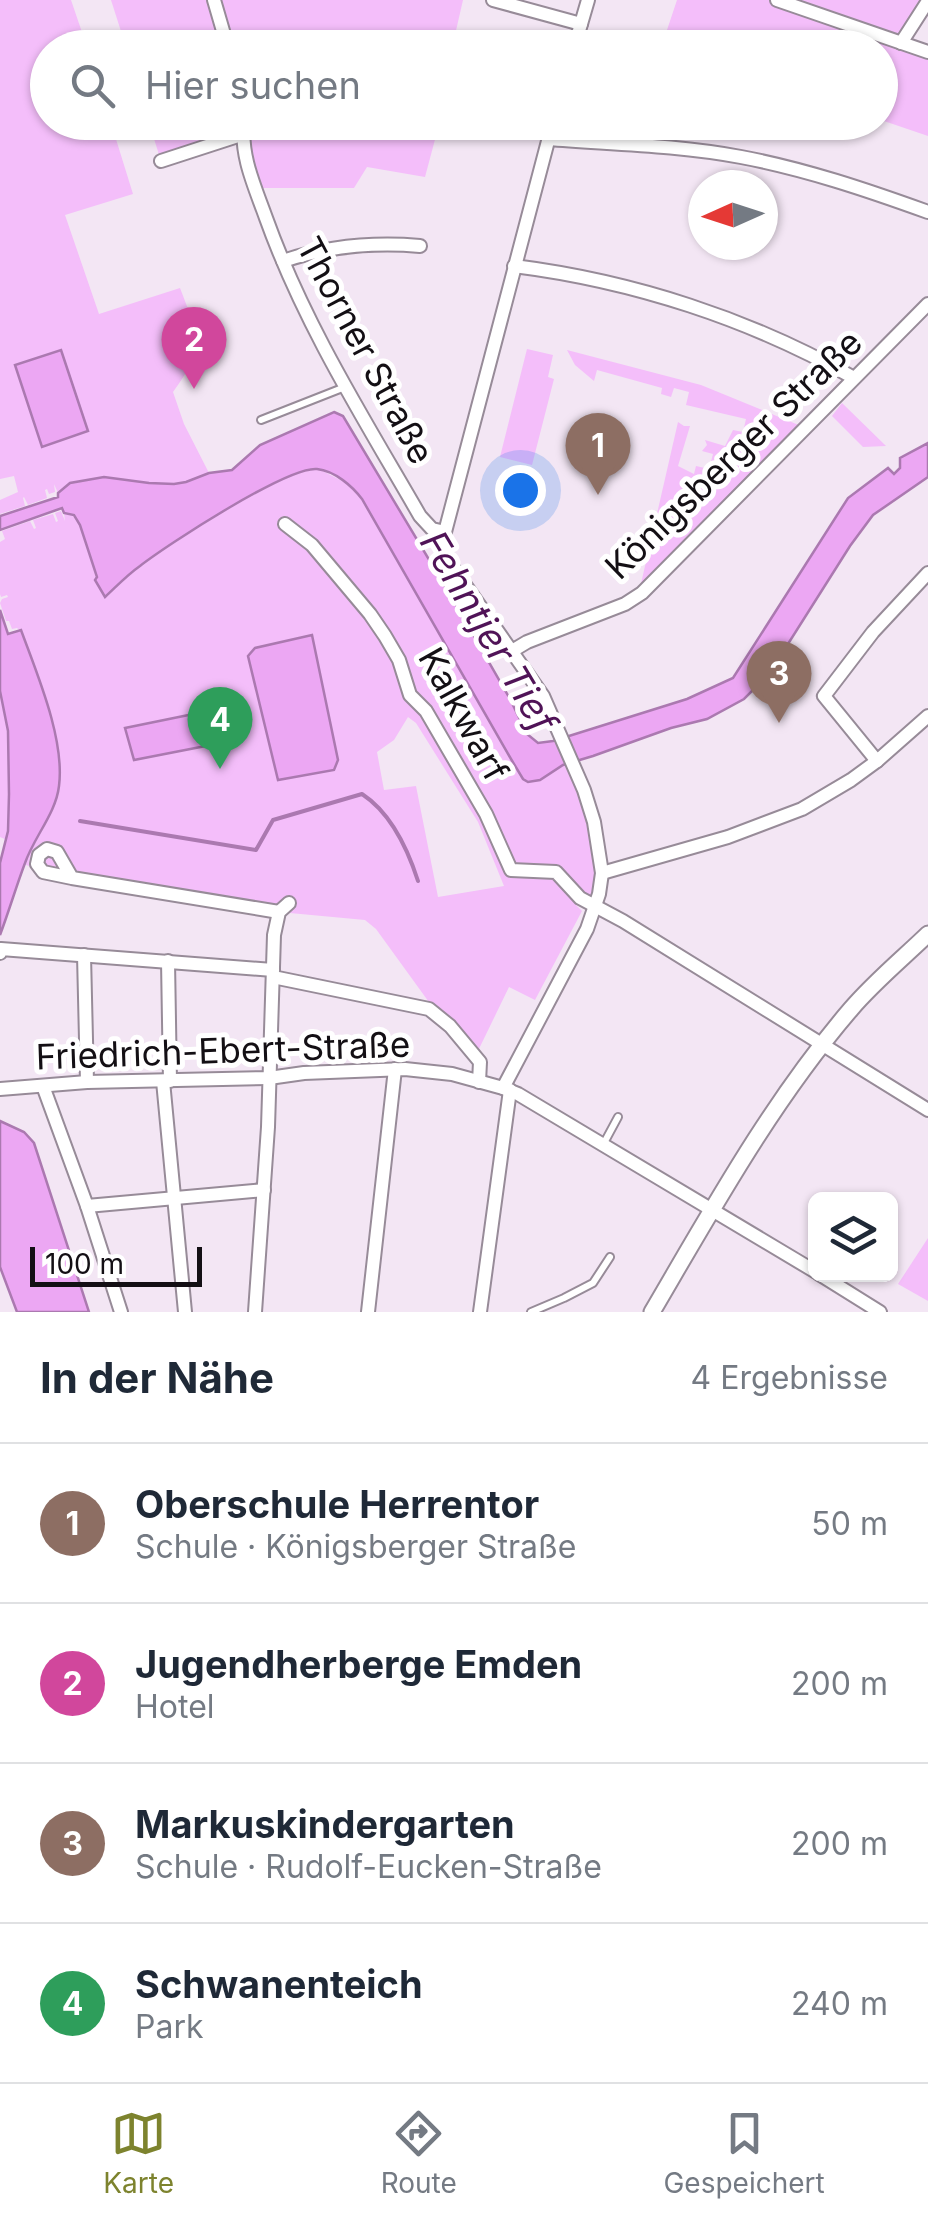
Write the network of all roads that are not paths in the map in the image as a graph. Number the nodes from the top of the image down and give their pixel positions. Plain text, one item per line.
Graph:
1 (214, 0) edge
2 (494, 0) edge
3 (588, 0) edge
4 (776, 0) edge
5 (928, 1) edge
6 (580, 24) junction
7 (223, 30) edge
8 (578, 30) edge
9 (864, 30) edge
10 (898, 42) edge
11 (902, 43) junction
12 (928, 52) edge
13 (214, 140) edge
14 (245, 140) edge
15 (548, 140) edge
16 (564, 140) edge
17 (162, 161) dead end
18 (928, 212) edge
19 (420, 246) dead end
20 (282, 261) junction
21 (514, 266) junction
22 (928, 304) edge
23 (854, 378) junction
24 (346, 386) junction
25 (261, 420) dead end
26 (285, 524) dead end
27 (445, 532) junction
28 (928, 572) edge
29 (512, 650) junction
30 (928, 716) edge
31 (877, 761) junction
32 (602, 873) junction
33 (72, 878) dead end
34 (596, 906) junction
35 (928, 934) edge
36 (0, 951) edge
37 (84, 955) junction
38 (168, 962) junction
39 (274, 974) junction
40 (822, 1044) junction
41 (395, 1070) junction
42 (270, 1078) junction
43 (166, 1081) junction
44 (87, 1082) junction
45 (479, 1082) junction
46 (43, 1086) junction
47 (0, 1089) edge
48 (507, 1089) junction
49 (928, 1110) edge
50 (618, 1117) dead end
51 (603, 1144) junction
52 (264, 1190) junction
53 (175, 1197) junction
54 (87, 1206) junction
55 (712, 1209) junction
56 (610, 1257) dead end
57 (808, 1268) edge
58 (832, 1282) edge
59 (122, 1312) edge
60 (185, 1312) edge
61 (255, 1312) edge
62 (368, 1312) edge
63 (480, 1312) edge
64 (531, 1312) edge
65 (652, 1312) edge
66 (880, 1312) edge

1 - 7 street
2 - 6 street
3 - 6 street
4 - 9 street
5 - 11 street
6 - 8 street
10 - 11 street
11 - 12 street
13 - 17 street
14 - 20 street, Thorner Straße
15 - 21 street
16 - 18 street
19 - 20 street
20 - 24 street, Thorner Straße
21 - 23 street
21 - 27 street
22 - 23 street, Königsberger Straße
23 - 29 street, Königsberger Straße
24 - 25 lane
24 - 27 street, Thorner Straße
26 - 34 street, Kalkwarf
27 - 29 street
28 - 31 street
29 - 32 street
30 - 31 street
31 - 32 street
32 - 34 street
33 - 39 street
34 - 40 street
34 - 48 street
35 - 40 street
36 - 37 street
37 - 38 street
37 - 44 street
38 - 39 street
38 - 43 street
39 - 42 street
39 - 45 street
40 - 49 street
40 - 55 street
41 - 42 street, Friedrich-Ebert-Straße
41 - 45 street, Friedrich-Ebert-Straße
41 - 62 street
42 - 43 street, Friedrich-Ebert-Straße
42 - 52 street
43 - 44 street, Friedrich-Ebert-Straße
43 - 53 street
44 - 46 street, Friedrich-Ebert-Straße
45 - 48 street, Friedrich-Ebert-Straße
46 - 47 street, Friedrich-Ebert-Straße
46 - 54 street
48 - 51 street, Friedrich-Ebert-Straße
48 - 63 street
50 - 51 lane
51 - 55 street, Friedrich-Ebert-Straße
52 - 53 street
52 - 61 street
53 - 54 street
53 - 60 street
54 - 59 street
55 - 57 street, Friedrich-Ebert-Straße
55 - 65 street
56 - 64 lane
58 - 66 street, Friedrich-Ebert-Straße

